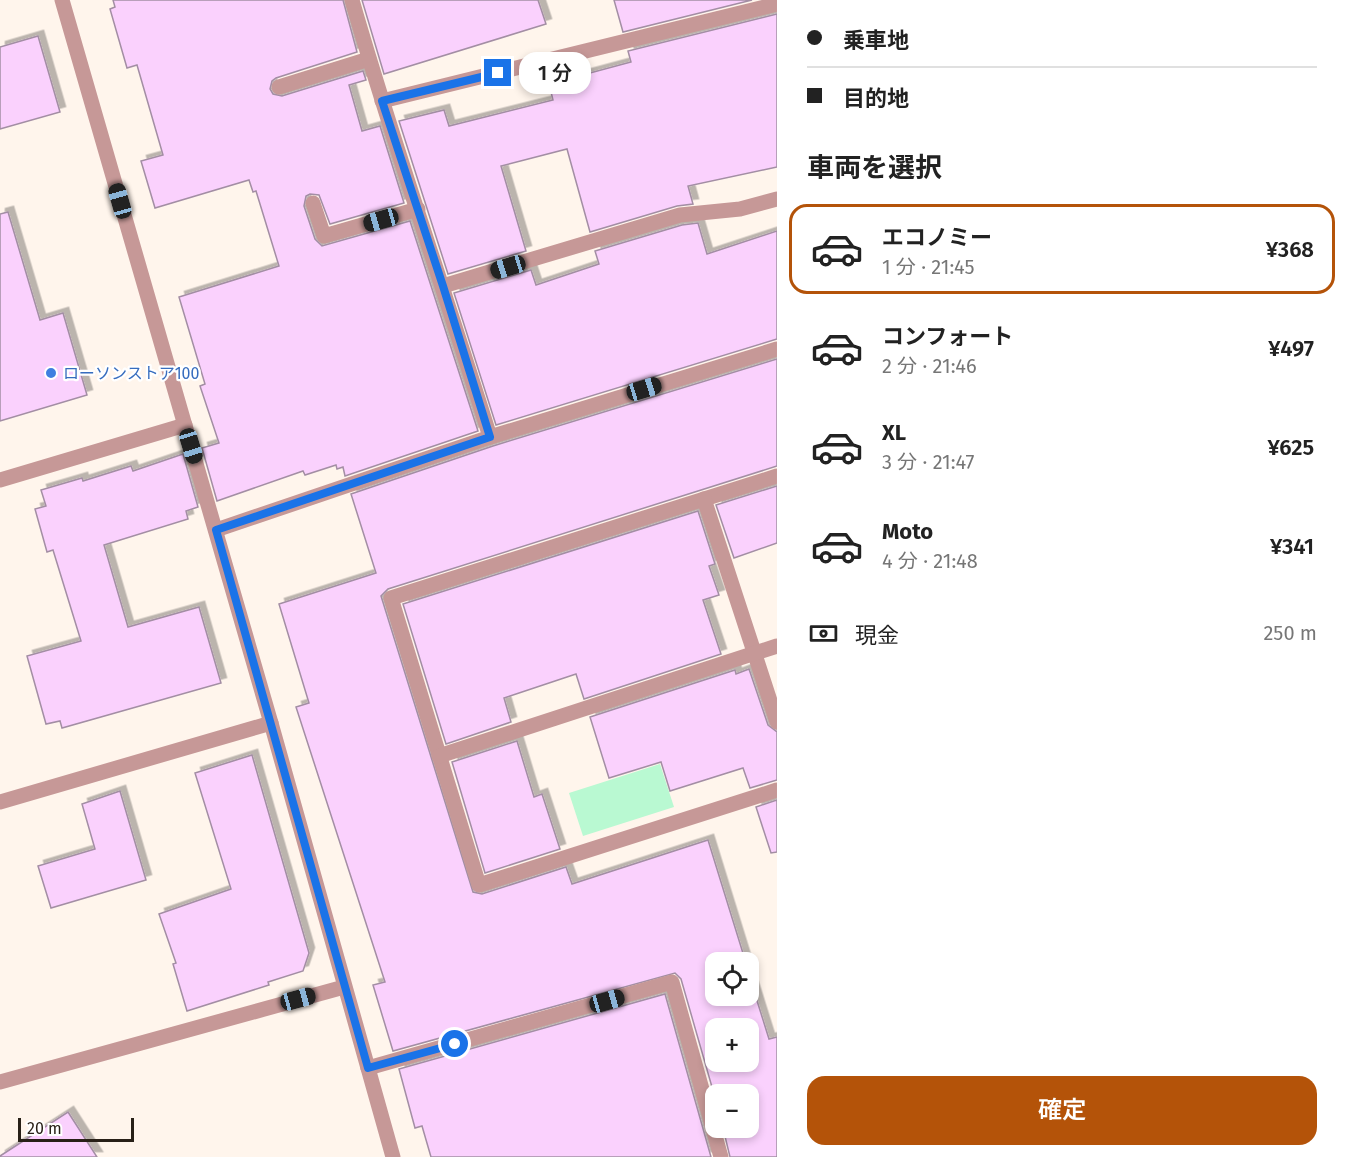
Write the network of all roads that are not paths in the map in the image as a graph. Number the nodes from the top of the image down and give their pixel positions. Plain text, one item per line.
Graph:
1 (62, 0) edge
2 (352, 0) edge
3 (777, 4) edge
4 (369, 59) junction
5 (279, 87) dead end
6 (382, 101) junction
7 (777, 199) edge
8 (313, 203) dead end
9 (418, 209) junction
10 (443, 286) junction
11 (777, 349) edge
12 (185, 425) junction
13 (490, 437) junction
14 (777, 476) edge
15 (0, 480) edge
16 (704, 499) junction
17 (216, 530) junction
18 (777, 646) edge
19 (754, 653) junction
20 (777, 722) edge
21 (271, 723) junction
22 (438, 756) junction
23 (777, 790) edge
24 (0, 802) edge
25 (344, 987) junction
26 (368, 1068) junction
27 (0, 1082) edge
28 (393, 1157) edge
29 (721, 1157) edge

1 - 12 street
2 - 4 street
3 - 6 street
4 - 5 street
4 - 6 street
6 - 9 street
7 - 10 street
8 - 9 street
9 - 10 street
10 - 13 street
11 - 13 street
12 - 15 street
12 - 17 street
13 - 17 street
14 - 16 street
16 - 19 street
16 - 22 street
17 - 21 street
18 - 19 street
19 - 20 street
19 - 22 street
21 - 24 street
21 - 25 street
22 - 23 street
25 - 26 street
25 - 27 street
26 - 28 street
26 - 29 street

